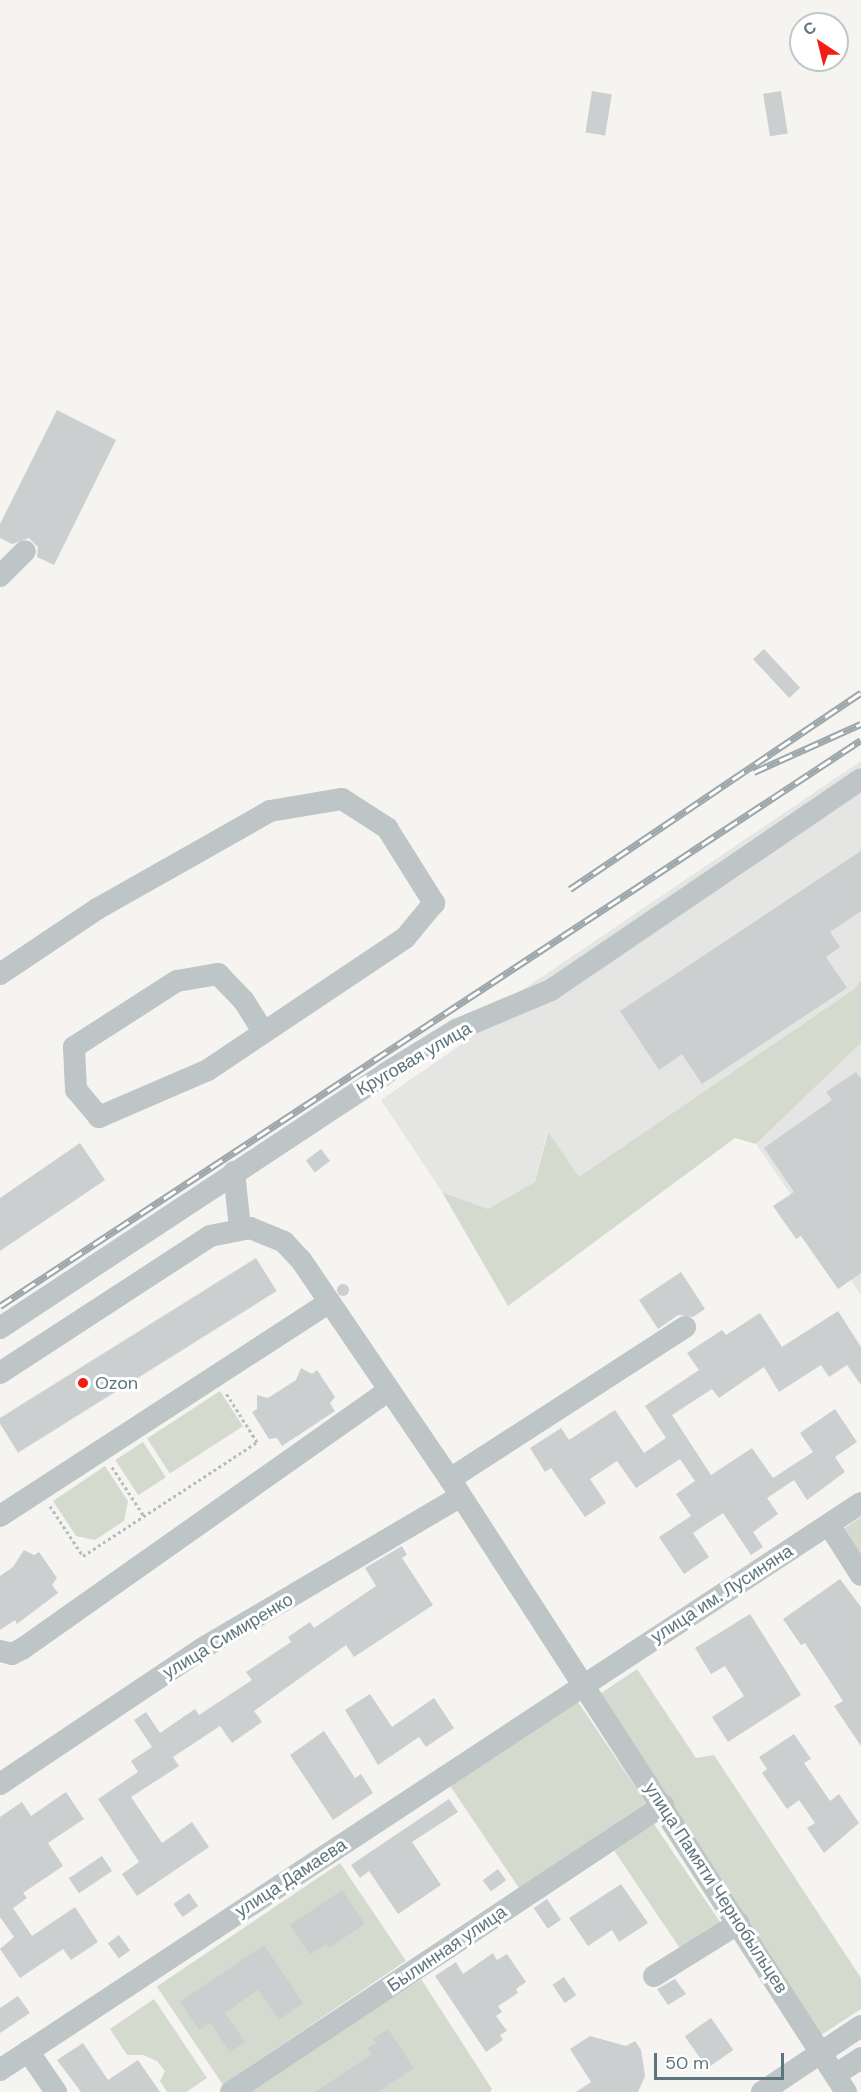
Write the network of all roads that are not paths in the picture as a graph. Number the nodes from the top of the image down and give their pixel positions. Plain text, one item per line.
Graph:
1 (25, 551) dead end
2 (0, 576) edge
3 (861, 778) edge
4 (0, 974) edge
5 (263, 1032) junction
6 (234, 1172) junction
7 (240, 1228) junction
8 (330, 1302) junction
9 (685, 1327) dead end
10 (0, 1328) edge
11 (0, 1373) edge
12 (389, 1390) junction
13 (455, 1488) junction
14 (861, 1503) edge
15 (0, 1516) edge
16 (829, 1525) junction
17 (861, 1575) edge
18 (0, 1651) edge
19 (583, 1685) junction
20 (0, 1784) edge
21 (663, 1805) junction
22 (739, 1923) junction
23 (654, 1976) dead end
24 (861, 2026) edge
25 (28, 2051) junction
26 (822, 2052) junction
27 (861, 2058) edge
28 (0, 2070) edge
29 (840, 2084) edge
30 (56, 2092) edge
31 (231, 2092) edge
32 (762, 2092) edge

1 - 2 street
3 - 6 street, Круговая улица
4 - 5 street
5 - 5 street
6 - 7 street
6 - 10 street, Круговая улица
7 - 8 street, улица Памяти Чернобыльцев
7 - 11 street
8 - 12 street, улица Памяти Чернобыльцев
8 - 15 street
9 - 13 street, улица Симиренко
12 - 13 street, улица Памяти Чернобыльцев
12 - 18 street
13 - 19 street, улица Памяти Чернобыльцев
13 - 20 street, улица Симиренко
14 - 16 street, улица им. Лусиняна
16 - 17 street
16 - 19 street, улица им. Лусиняна
19 - 21 street, улица Памяти Чернобыльцев
19 - 25 street, улица Дамаева
21 - 22 street, улица Памяти Чернобыльцев
21 - 31 street, Былинная улица
22 - 23 street
22 - 26 street, улица Памяти Чернобыльцев
24 - 26 street
25 - 28 street, улица Дамаева
25 - 30 street
26 - 29 street, улица Памяти Чернобыльцев
26 - 32 street
27 - 29 street

